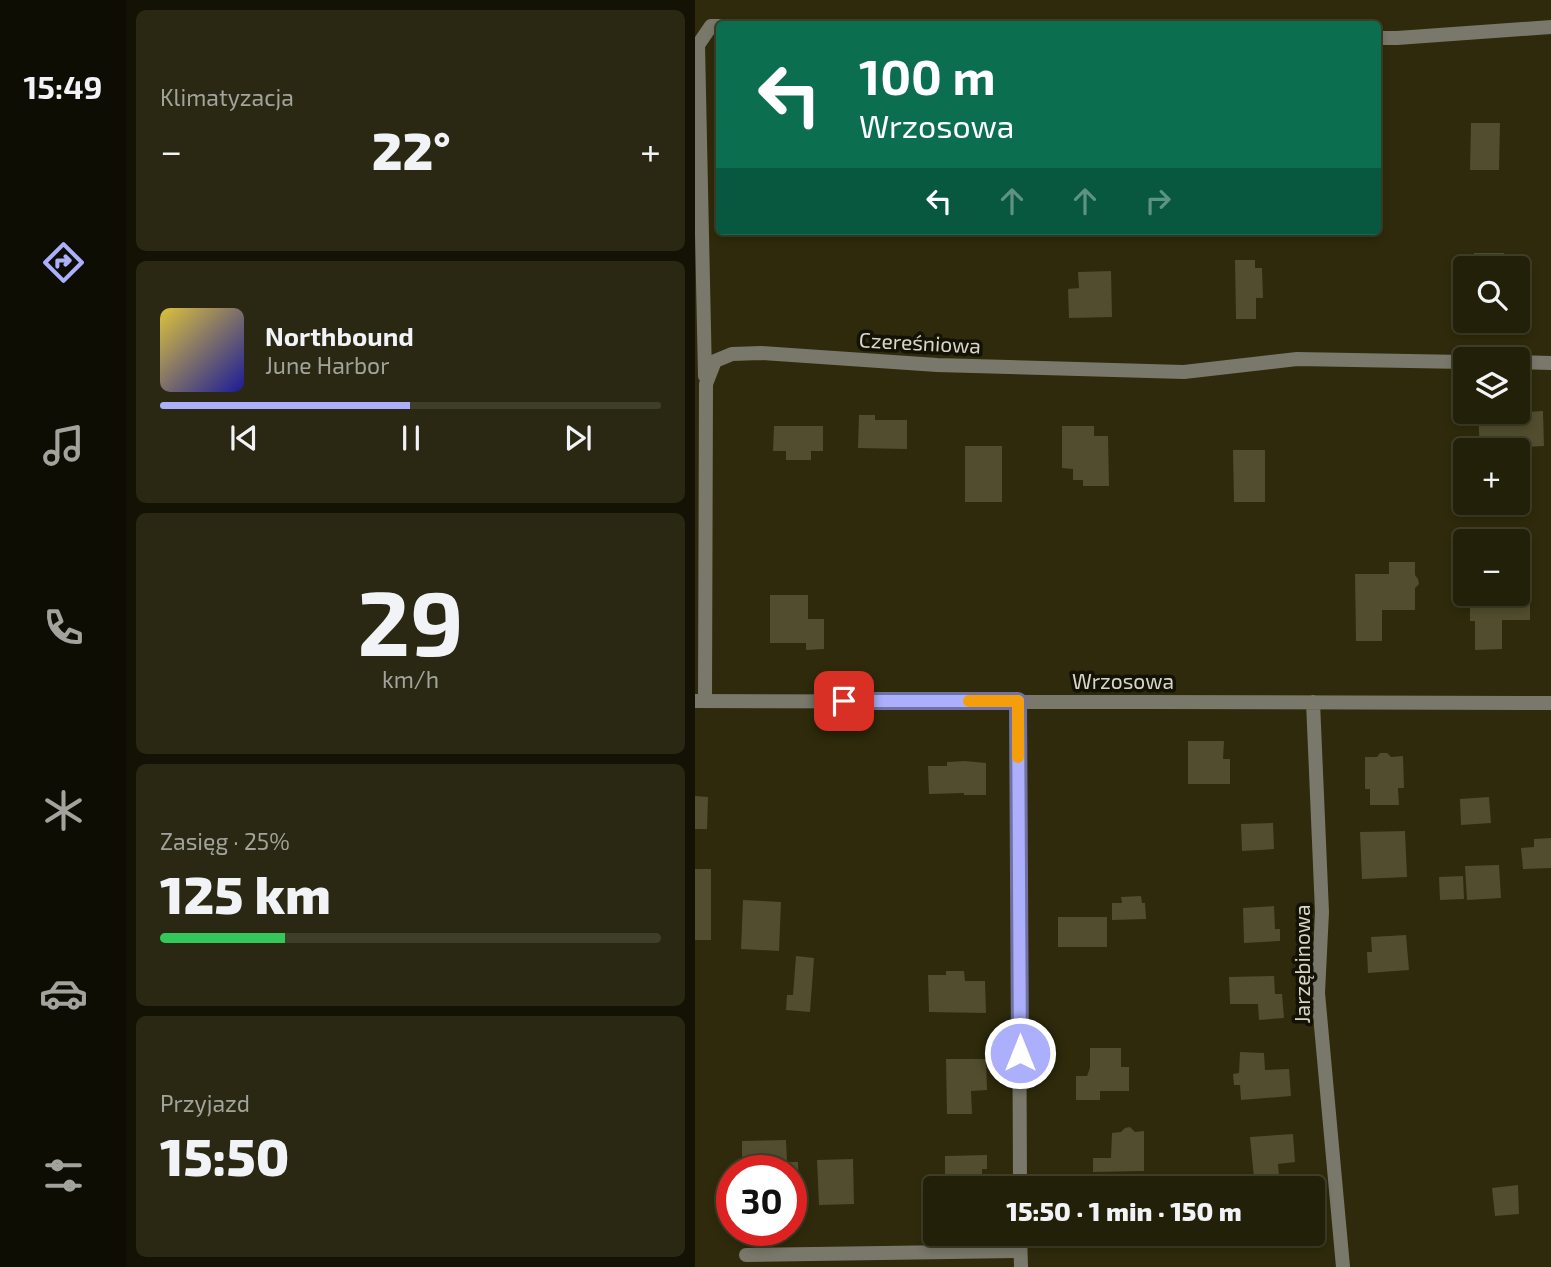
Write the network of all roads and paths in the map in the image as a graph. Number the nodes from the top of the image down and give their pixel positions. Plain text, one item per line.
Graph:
1 (716, 26) edge
2 (1551, 27) edge
3 (1381, 38) edge
4 (1453, 362) edge
5 (1530, 362) edge
6 (1551, 363) edge
7 (706, 384) junction
8 (700, 701) edge
9 (1018, 701) junction
10 (1313, 702) junction
11 (1551, 703) edge
12 (1020, 1176) edge
13 (1020, 1246) edge
14 (1020, 1251) junction
15 (746, 1255) dead end
16 (1021, 1267) edge
17 (1343, 1267) edge

1 - 7 street
2 - 3 street
4 - 7 street, Czereśniowa
5 - 6 street
7 - 8 street
8 - 9 street, Wrzosowa
9 - 10 street, Wrzosowa
9 - 12 street
10 - 11 street, Wrzosowa
10 - 17 street, Jarzębinowa
13 - 14 street
14 - 15 street
14 - 16 street

